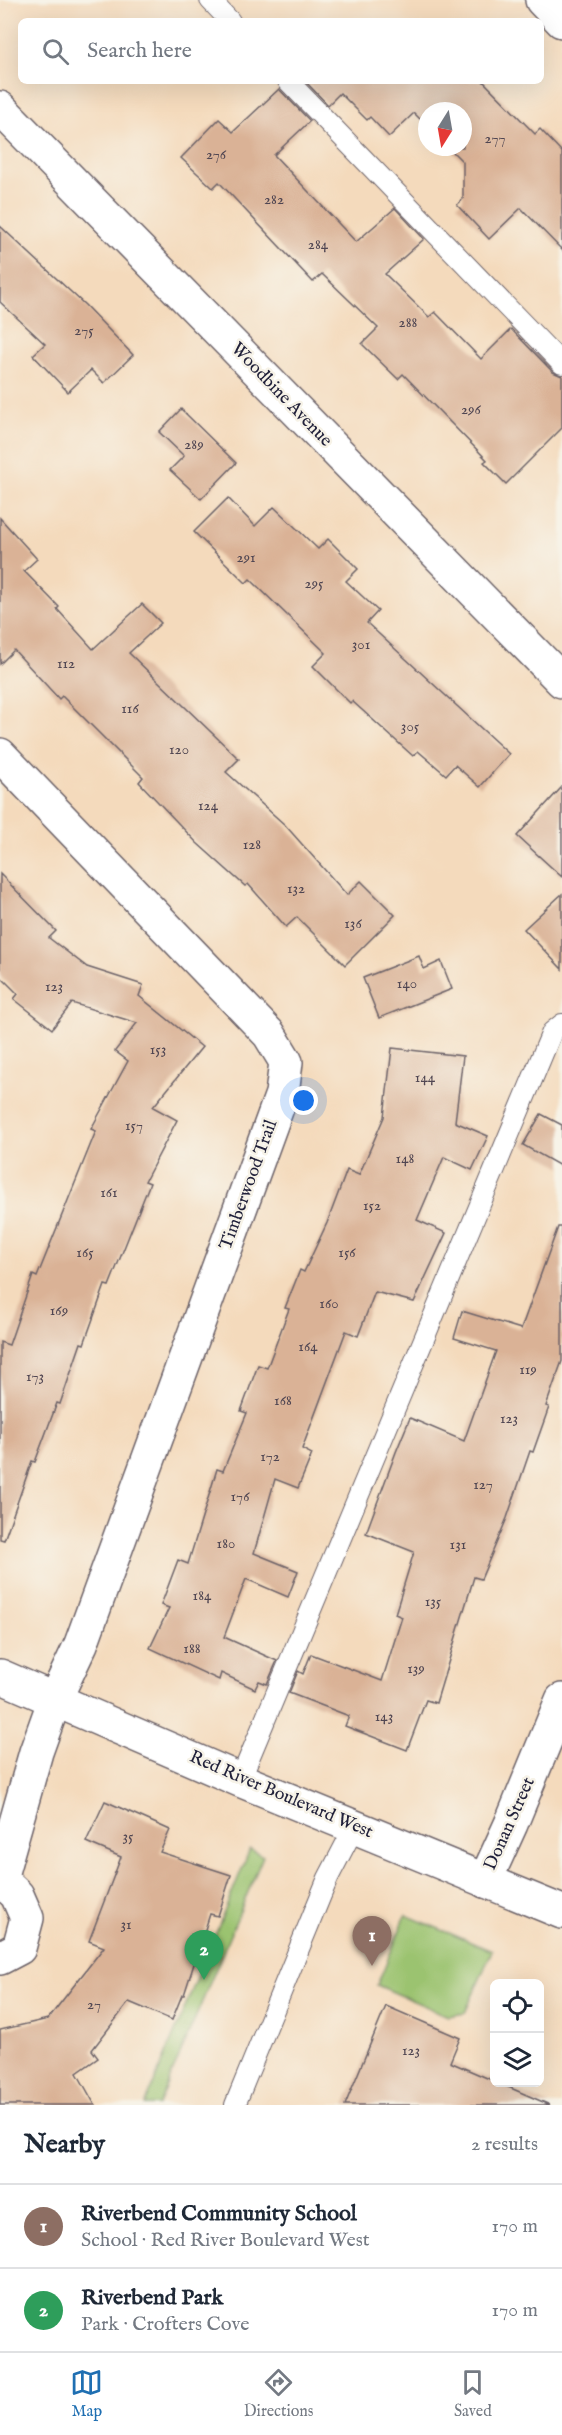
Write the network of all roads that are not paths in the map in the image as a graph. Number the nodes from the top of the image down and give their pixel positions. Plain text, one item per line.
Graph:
1 (210, 0) edge
2 (542, 0) edge
3 (227, 18) edge
4 (562, 21) edge
5 (291, 84) edge
6 (0, 108) edge
7 (562, 364) edge
8 (562, 681) edge
9 (0, 755) edge
10 (562, 1024) edge
11 (0, 1676) edge
12 (55, 1699) junction
13 (562, 1700) edge
14 (240, 1780) junction
15 (355, 1826) junction
16 (0, 1879) edge
17 (484, 1881) junction
18 (562, 1912) edge
19 (0, 1958) edge
20 (235, 2105) edge

1 - 3 lane
2 - 4 street
5 - 7 lane
6 - 8 street, Woodbine Avenue
9 - 12 street, Timberwood Trail
10 - 14 lane
11 - 12 street, Red River Boulevard West
12 - 14 street, Red River Boulevard West
12 - 16 street, Timberwood Trail
13 - 17 street, Donan Street
14 - 15 street, Red River Boulevard West
15 - 17 street, Red River Boulevard West
15 - 20 lane
16 - 19 street
17 - 18 street, Red River Boulevard West

